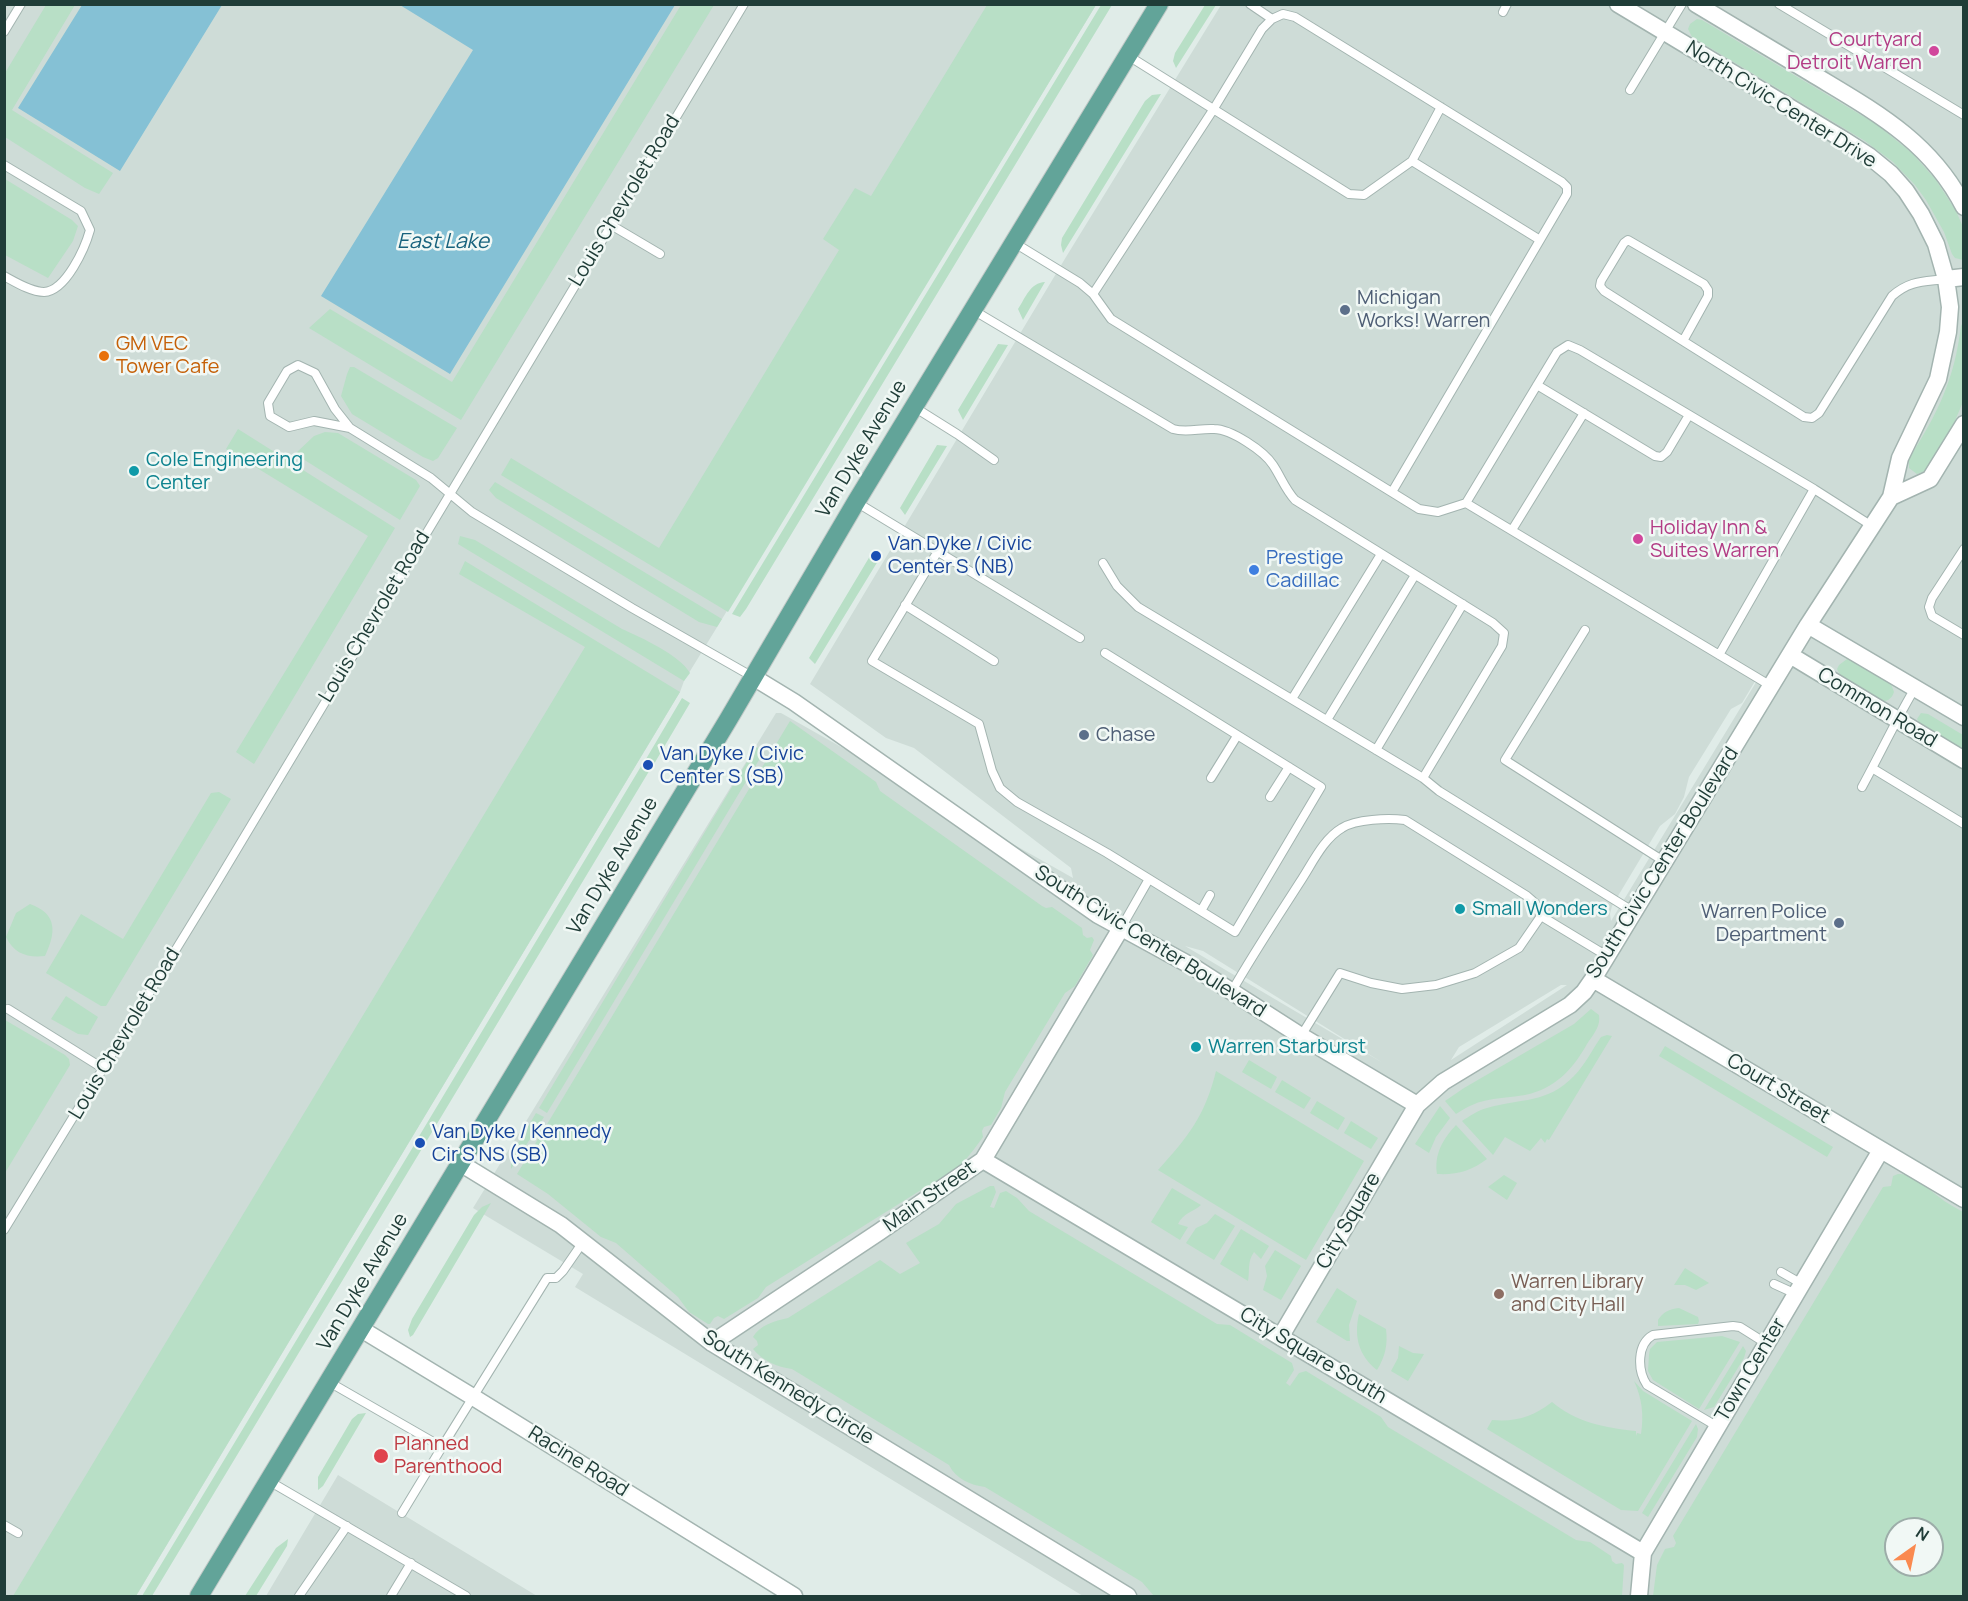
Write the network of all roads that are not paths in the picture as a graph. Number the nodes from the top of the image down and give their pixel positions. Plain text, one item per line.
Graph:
1 (21, 4) edge
2 (744, 4) edge
3 (1159, 4) edge
4 (1250, 4) edge
5 (1618, 4) edge
6 (1682, 4) edge
7 (1696, 4) edge
8 (1779, 4) edge
9 (1272, 19) junction
10 (4, 32) edge
11 (1664, 33) junction
12 (1127, 55) junction
13 (1630, 90) dead end
14 (1441, 107) junction
15 (1213, 110) junction
16 (1964, 115) edge
17 (1412, 161) junction
18 (4, 165) edge
19 (1964, 207) edge
20 (611, 225) junction
21 (1540, 240) junction
22 (1013, 242) junction
23 (660, 254) dead end
24 (4, 276) edge
25 (1964, 278) edge
26 (1946, 279) junction
27 (1093, 294) junction
28 (973, 310) junction
29 (1683, 341) junction
30 (1537, 385) junction
31 (914, 407) junction
32 (1584, 413) junction
33 (1689, 415) junction
34 (1964, 424) edge
35 (350, 428) junction
36 (994, 460) dead end
37 (1814, 489) junction
38 (1392, 492) junction
39 (449, 493) junction
40 (1891, 497) junction
41 (856, 502) junction
42 (1466, 503) junction
43 (1872, 526) junction
44 (1512, 530) junction
45 (1964, 549) edge
46 (938, 551) junction
47 (1381, 554) junction
48 (1103, 564) dead end
49 (1415, 575) junction
50 (1463, 604) junction
51 (904, 605) junction
52 (1808, 625) junction
53 (1585, 630) dead end
54 (1964, 635) edge
55 (1080, 638) dead end
56 (1105, 653) dead end
57 (1719, 655) junction
58 (1790, 656) junction
59 (994, 661) dead end
60 (753, 677) junction
61 (1771, 686) junction
62 (1915, 688) junction
63 (1292, 699) junction
64 (1964, 717) edge
65 (1896, 719) junction
66 (1327, 720) junction
67 (1238, 736) junction
68 (1376, 750) junction
69 (1964, 760) edge
70 (1289, 767) junction
71 (1872, 768) junction
72 (1211, 778) dead end
73 (1423, 778) junction
74 (1862, 787) dead end
75 (1270, 797) dead end
76 (1964, 824) edge
77 (1665, 862) junction
78 (1149, 879) junction
79 (1210, 895) dead end
80 (1201, 911) junction
81 (1634, 912) junction
82 (1541, 916) junction
83 (1121, 928) junction
84 (1607, 956) junction
85 (1593, 979) junction
86 (1233, 991) junction
87 (8, 1009) dead end
88 (1301, 1036) junction
89 (104, 1069) junction
90 (1416, 1105) junction
91 (1881, 1150) junction
92 (983, 1160) junction
93 (460, 1163) junction
94 (1964, 1199) edge
95 (4, 1230) edge
96 (584, 1241) junction
97 (1781, 1272) dead end
98 (1774, 1284) dead end
99 (1799, 1289) junction
100 (361, 1329) junction
101 (1281, 1336) junction
102 (712, 1343) junction
103 (1767, 1344) junction
104 (329, 1382) junction
105 (473, 1397) junction
106 (1718, 1427) junction
107 (442, 1447) junction
108 (269, 1481) junction
109 (402, 1514) dead end
110 (4, 1525) edge
111 (347, 1526) junction
112 (18, 1533) dead end
113 (1643, 1553) junction
114 (411, 1563) junction
115 (200, 1596) edge
116 (298, 1596) edge
117 (390, 1596) edge
118 (466, 1596) edge
119 (794, 1596) edge
120 (1128, 1596) edge
121 (1639, 1596) edge

1 - 10 lane
2 - 20 lane, Louis Chevrolet Road
3 - 12 main road, Van Dyke Avenue
4 - 9 lane
5 - 11 street, North Civic Center Drive
6 - 11 lane
7 - 19 street, North Civic Center Drive
8 - 16 lane
9 - 14 lane
9 - 15 lane
11 - 13 lane
11 - 26 street, North Civic Center Drive
12 - 15 lane
12 - 22 main road, Van Dyke Avenue
14 - 17 lane
14 - 21 lane
15 - 17 lane
15 - 27 lane
17 - 21 lane
18 - 24 lane
20 - 23 lane
20 - 39 lane, Louis Chevrolet Road
21 - 38 lane
22 - 27 lane
22 - 28 main road, Van Dyke Avenue
25 - 26 street
26 - 29 lane
26 - 40 street, North Civic Center Drive
27 - 38 lane
28 - 31 main road, Van Dyke Avenue
28 - 47 lane
29 - 29 lane
30 - 32 lane
30 - 33 lane
30 - 42 lane
31 - 36 lane
31 - 41 main road, Van Dyke Avenue
32 - 33 lane
32 - 44 lane
33 - 37 lane
34 - 40 street
35 - 35 lane
35 - 39 lane
37 - 43 lane
37 - 57 lane
38 - 42 lane
39 - 60 lane
39 - 89 lane, Louis Chevrolet Road
40 - 43 street, North Civic Center Drive
41 - 46 lane
41 - 60 main road, Van Dyke Avenue
42 - 44 lane
43 - 52 street, North Civic Center Drive
44 - 57 lane
45 - 54 lane
46 - 51 lane
46 - 55 lane
47 - 49 lane
47 - 63 lane
48 - 63 lane
49 - 50 lane
49 - 66 lane
50 - 68 lane
50 - 73 lane
51 - 59 lane
51 - 78 lane
52 - 58 street, South Civic Center Boulevard
52 - 62 street, Common Road
53 - 77 lane
56 - 67 lane
57 - 61 lane
58 - 61 street, South Civic Center Boulevard
58 - 65 street, Common Road
60 - 83 street, South Civic Center Boulevard
60 - 93 main road, Van Dyke Avenue
61 - 77 street, South Civic Center Boulevard
62 - 64 street, Common Road
62 - 65 lane
63 - 66 lane
65 - 69 street, Common Road
65 - 71 lane
66 - 68 lane
67 - 70 lane
67 - 72 lane
68 - 73 lane
70 - 75 lane
70 - 80 lane
71 - 74 lane
71 - 76 lane
73 - 81 lane
77 - 81 street, South Civic Center Boulevard
78 - 80 lane
78 - 83 lane
79 - 80 lane
81 - 84 street, South Civic Center Boulevard
82 - 84 lane
82 - 86 lane
82 - 88 lane
83 - 86 street, South Civic Center Boulevard
83 - 92 street, Main Street
84 - 85 street, South Civic Center Boulevard
85 - 90 street, South Civic Center Boulevard
85 - 91 street, Court Street
86 - 88 street, South Civic Center Boulevard
87 - 89 lane
88 - 90 street, South Civic Center Boulevard
89 - 95 lane, Louis Chevrolet Road
90 - 101 street, City Square
91 - 94 street, Court Street
91 - 99 street, Town Center
92 - 101 street, City Square South
92 - 102 street, Main Street
93 - 96 street, South Kennedy Circle
93 - 100 main road, Van Dyke Avenue
96 - 102 street, South Kennedy Circle
96 - 105 lane
97 - 99 lane
98 - 99 lane
99 - 103 street, Town Center
100 - 104 main road, Van Dyke Avenue
100 - 105 street, Racine Road
101 - 113 street, City Square South
102 - 120 street, South Kennedy Circle
103 - 106 street, Town Center
103 - 106 lane
104 - 107 lane
104 - 108 main road, Van Dyke Avenue
105 - 107 lane
105 - 119 street, Racine Road
106 - 113 street, Town Center
107 - 109 lane
108 - 111 lane
108 - 115 main road, Van Dyke Avenue
110 - 112 lane
111 - 114 lane
111 - 116 lane
113 - 121 street, Town Center
114 - 117 lane
114 - 118 lane

